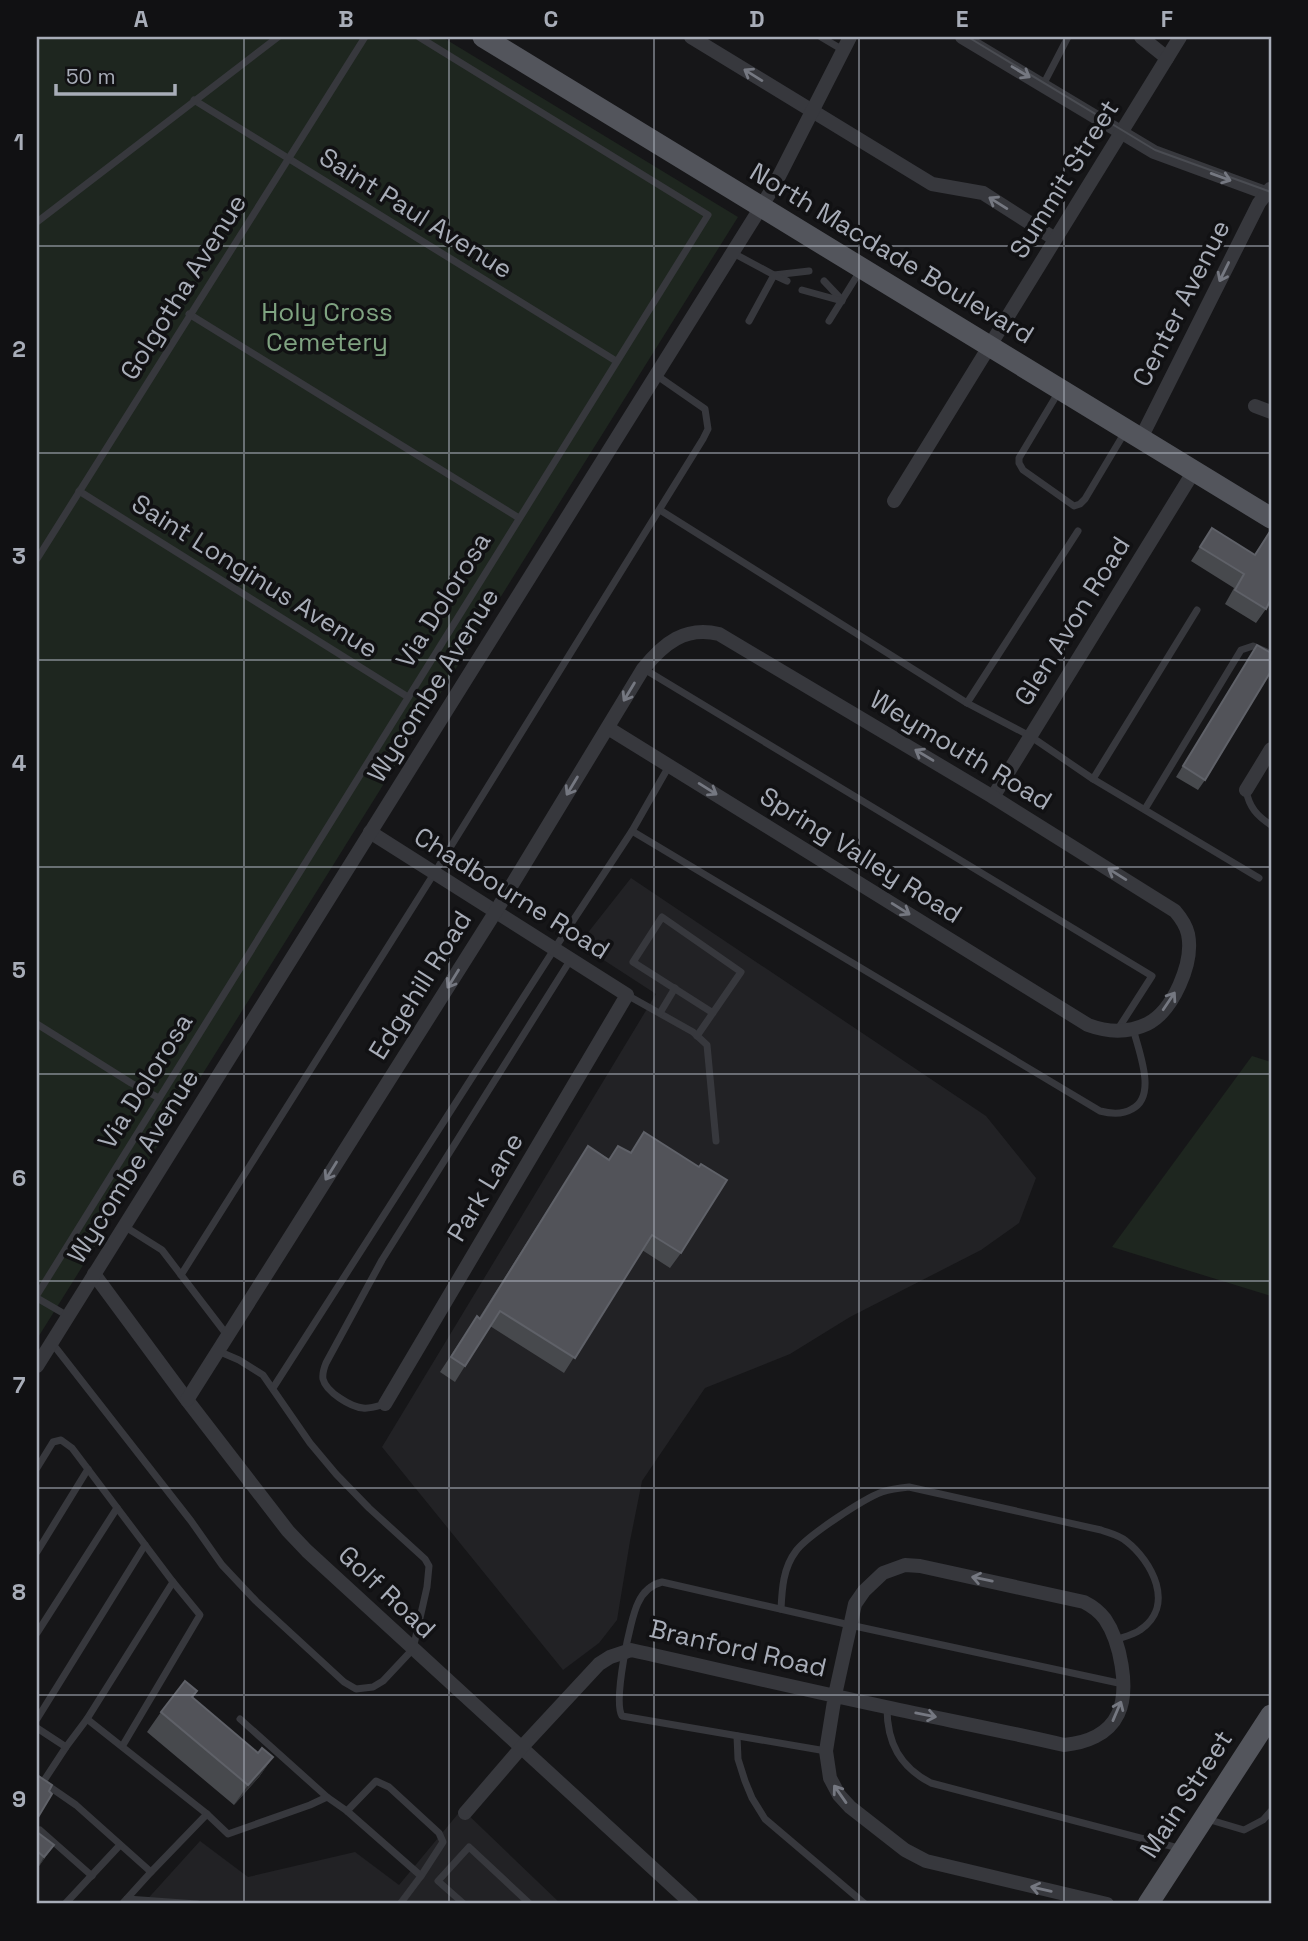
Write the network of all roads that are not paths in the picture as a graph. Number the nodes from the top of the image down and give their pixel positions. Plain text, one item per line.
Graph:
1 (278, 37) edge
2 (365, 37) edge
3 (419, 37) edge
4 (483, 37) edge
5 (691, 37) edge
6 (821, 37) edge
7 (962, 37) edge
8 (1068, 37) edge
9 (1141, 37) edge
10 (1180, 37) edge
11 (846, 43) edge
12 (1167, 58) junction
13 (1043, 86) junction
14 (194, 100) junction
15 (811, 111) junction
16 (1121, 133) junction
17 (289, 158) junction
18 (1269, 192) edge
19 (761, 207) junction
20 (38, 219) edge
21 (1055, 239) junction
22 (733, 253) junction
23 (862, 268) junction
24 (809, 271) dead end
25 (774, 275) junction
26 (787, 281) dead end
27 (824, 281) dead end
28 (803, 290) dead end
29 (842, 301) junction
30 (189, 314) junction
31 (749, 321) dead end
32 (829, 321) dead end
33 (989, 346) junction
34 (616, 361) junction
35 (656, 375) junction
36 (1060, 389) junction
37 (1255, 405) dead end
38 (1271, 412) edge
39 (1134, 434) junction
40 (1194, 471) junction
41 (79, 491) junction
42 (894, 501) dead end
43 (660, 510) junction
44 (519, 518) junction
45 (1271, 518) edge
46 (1078, 531) dead end
47 (37, 559) edge
48 (1197, 610) dead end
49 (719, 634) joint
50 (1271, 654) edge
51 (643, 669) junction
52 (408, 697) junction
53 (967, 703) junction
54 (608, 728) junction
55 (1030, 736) junction
56 (1271, 749) edge
57 (670, 765) junction
58 (1094, 779) junction
59 (1246, 790) joint
60 (993, 797) junction
61 (1144, 809) junction
62 (1271, 825) edge
63 (632, 831) junction
64 (370, 832) junction
65 (435, 872) junction
66 (1259, 878) dead end
67 (496, 911) junction
68 (555, 948) junction
69 (571, 958) junction
70 (675, 988) junction
71 (627, 995) junction
72 (660, 1013) junction
73 (713, 1013) junction
74 (37, 1024) edge
75 (1133, 1028) junction
76 (1117, 1031) junction
77 (697, 1036) junction
78 (159, 1098) junction
79 (716, 1141) dead end
80 (124, 1226) junction
81 (94, 1275) junction
82 (181, 1275) junction
83 (37, 1296) edge
84 (68, 1316) junction
85 (226, 1335) junction
86 (48, 1348) junction
87 (218, 1350) junction
88 (37, 1366) edge
89 (274, 1388) junction
90 (187, 1400) junction
91 (385, 1404) joint
92 (37, 1468) edge
93 (88, 1469) junction
94 (117, 1508) junction
95 (145, 1545) junction
96 (37, 1552) edge
97 (173, 1582) junction
98 (781, 1609) junction
99 (850, 1625) junction
100 (37, 1633) edge
101 (1115, 1640) junction
102 (413, 1649) junction
103 (626, 1651) junction
104 (1123, 1684) junction
105 (835, 1695) junction
106 (887, 1707) junction
107 (1271, 1716) edge
108 (37, 1719) edge
109 (87, 1719) junction
110 (240, 1719) dead end
111 (37, 1728) edge
112 (737, 1736) junction
113 (123, 1745) junction
114 (66, 1747) junction
115 (521, 1748) junction
116 (826, 1751) junction
117 (40, 1780) edge
118 (327, 1797) junction
119 (347, 1811) junction
120 (1271, 1811) edge
121 (465, 1813) dead end
122 (207, 1814) junction
123 (1203, 1818) junction
124 (40, 1830) edge
125 (120, 1845) junction
126 (1182, 1849) junction
127 (151, 1872) junction
128 (92, 1876) junction
129 (421, 1876) junction
130 (127, 1902) edge
131 (1087, 1902) edge
132 (65, 1904) edge
133 (197, 1904) edge
134 (400, 1904) edge
135 (464, 1904) edge
136 (530, 1904) edge
137 (692, 1904) edge
138 (865, 1904) edge
139 (1107, 1904) edge
140 (1148, 1904) edge

1 - 14 lane
2 - 17 lane, Golgotha Avenue
3 - 34 lane, Via Dolorosa
4 - 19 main road, North Macdade Boulevard
15 -> 5 street
6 - 11 lane
7 -> 13 street
8 - 13 lane
9 - 12 street
10 - 12 street, Summit Street
11 - 15 street, Wycombe Avenue
12 - 16 street, Summit Street
13 - 16 street
14 - 17 lane, Saint Paul Avenue
14 - 20 lane
15 - 19 street, Wycombe Avenue
21 -> 15 street
16 -> 18 street
16 - 21 street, Summit Street
17 - 30 lane, Golgotha Avenue
17 - 34 lane, Saint Paul Avenue
18 -> 39 street, Center Avenue
19 - 22 street, Wycombe Avenue
19 - 23 main road, North Macdade Boulevard
21 - 33 street, Summit Street
22 - 25 lane
22 - 35 street, Wycombe Avenue
23 - 29 lane
23 - 33 main road, North Macdade Boulevard
24 - 25 lane
25 - 26 lane
25 - 31 lane
27 - 29 lane
28 - 29 lane
29 - 32 lane
30 - 41 lane, Golgotha Avenue
30 - 44 lane
33 - 36 main road, North Macdade Boulevard
33 - 42 street, Summit Street
34 - 44 lane, Via Dolorosa
35 - 43 lane
35 - 64 street, Wycombe Avenue
36 - 39 main road, North Macdade Boulevard
36 - 39 lane
37 - 38 street
39 - 40 main road, North Macdade Boulevard
40 - 45 main road, North Macdade Boulevard
40 - 55 street, Glen Avon Road
41 - 47 lane, Golgotha Avenue
41 - 52 lane, Saint Longinus Avenue
43 - 53 lane
43 - 65 lane
44 - 52 lane, Via Dolorosa
46 - 53 lane
48 - 58 lane
49 - 51 street, Edgehill Road
60 -> 49 street, Weymouth Road
50 - 61 lane
51 -> 54 street, Edgehill Road
51 - 76 lane
52 - 78 lane, Via Dolorosa
53 - 55 lane
54 - 57 street, Spring Valley Road
54 -> 67 street, Edgehill Road
55 - 58 lane
55 - 60 street, Glen Avon Road
56 - 59 street
57 - 63 lane
57 -> 76 street, Spring Valley Road
58 - 61 lane
59 - 62 lane
75 -> 60 street, Weymouth Road
61 - 66 lane
63 - 68 lane
63 - 75 lane
64 - 65 street, Chadbourne Road
64 - 80 street, Wycombe Avenue
65 - 67 street, Chadbourne Road
65 - 82 lane
67 - 68 street, Chadbourne Road
67 -> 85 street, Edgehill Road
68 - 69 street, Chadbourne Road
68 - 89 lane
69 - 71 street, Chadbourne Road
69 - 91 lane
70 - 72 lane
70 - 73 lane
70 - 73 lane
71 - 72 lane
71 - 91 street, Park Lane
72 - 77 lane
73 - 77 lane
74 - 78 lane
75 - 76 street
77 - 79 lane
78 - 83 lane, Via Dolorosa
80 - 81 street, Wycombe Avenue
80 - 82 lane
81 - 84 street, Wycombe Avenue
81 - 90 street, Golf Road
82 - 85 lane
83 - 84 lane
84 - 86 street, Wycombe Avenue
85 - 87 street, Edgehill Road
86 - 88 street, Wycombe Avenue
86 - 102 lane
87 - 89 lane
87 - 90 street, Edgehill Road
89 - 102 lane
90 - 102 street, Golf Road
92 - 93 lane
93 - 94 lane
93 - 96 lane
94 - 95 lane
94 - 100 lane
95 - 97 lane
95 - 108 lane
97 - 109 lane
97 - 113 lane
98 - 99 lane
98 - 101 lane
98 - 103 lane
101 -> 99 street
99 - 104 lane
99 - 105 street
101 - 104 street
102 - 115 street, Golf Road
103 - 105 street, Branford Road
103 - 112 lane
103 - 115 street, Branford Road
106 -> 104 street, Branford Road
105 - 106 street, Branford Road
105 - 116 street
106 - 126 lane
107 - 123 main road, Main Street
109 - 113 lane
109 - 114 lane
110 - 118 lane
111 - 114 lane
112 - 116 lane
112 - 138 lane
113 - 122 lane
114 - 117 lane
115 - 121 street, Branford Road
115 - 137 street, Golf Road
131 -> 116 street
117 - 125 lane
118 - 119 lane
118 - 122 lane
119 - 129 lane
119 - 129 lane
120 - 123 lane
122 - 127 lane
123 - 126 main road, Main Street
124 - 128 lane
125 - 127 lane
125 - 128 lane
126 - 140 main road, Main Street
127 - 130 lane
128 - 132 lane
129 - 134 lane
130 - 133 lane
131 - 139 street
135 - 136 lane

